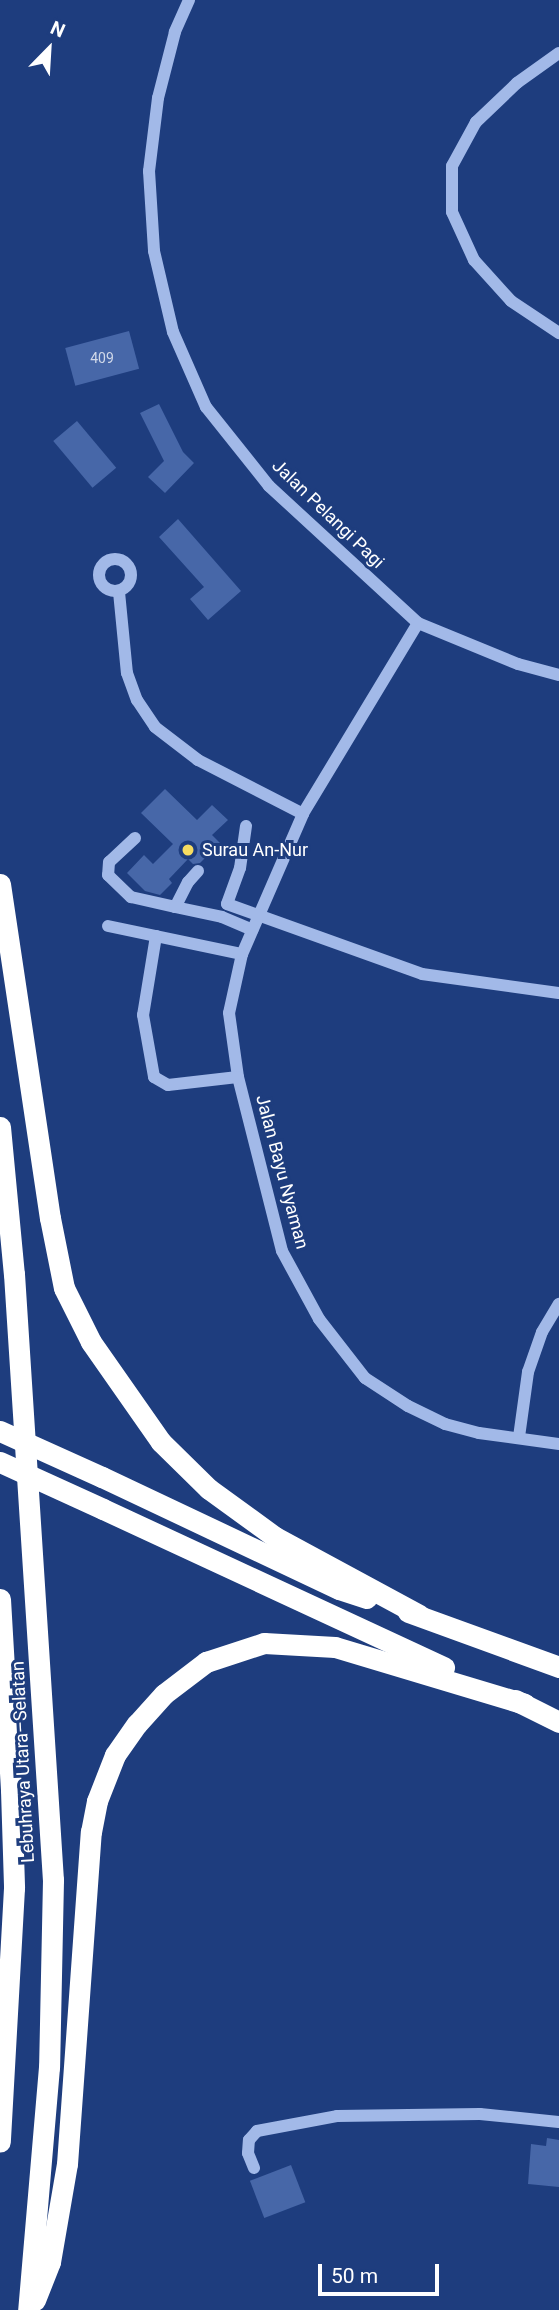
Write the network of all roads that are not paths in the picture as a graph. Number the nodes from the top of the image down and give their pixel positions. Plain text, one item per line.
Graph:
1 (189, 0) edge
2 (559, 53) edge
3 (559, 333) edge
4 (119, 592) dead end
5 (418, 623) junction
6 (559, 675) edge
7 (303, 814) junction
8 (246, 826) dead end
9 (135, 838) dead end
10 (198, 871) dead end
11 (0, 884) edge
12 (227, 904) junction
13 (175, 907) junction
14 (222, 917) junction
15 (258, 917) junction
16 (108, 926) dead end
17 (252, 930) junction
18 (156, 936) junction
19 (242, 954) junction
20 (559, 993) edge
21 (238, 1077) junction
22 (0, 1127) edge
23 (559, 1304) edge
24 (0, 1431) edge
25 (519, 1437) junction
26 (559, 1444) edge
27 (0, 1462) edge
28 (0, 1599) edge
29 (419, 1615) junction
30 (559, 1667) edge
31 (525, 1704) junction
32 (559, 1722) edge
33 (559, 2122) edge
34 (0, 2142) edge
35 (254, 2168) dead end
36 (29, 2310) edge

1 - 5 street, Jalan Pelangi Pagi
2 - 3 street
4 - 7 street
5 - 6 street, Jalan Pelangi Pagi
5 - 7 street, Jalan Bayu Nyaman
7 - 15 street, Jalan Bayu Nyaman
8 - 12 street
9 - 13 street
10 - 13 street
11 - 29 highway
12 - 14 street
12 - 15 street
13 - 14 street
14 - 17 street
15 - 17 street, Jalan Bayu Nyaman
15 - 20 street
16 - 18 street
17 - 19 street, Jalan Bayu Nyaman
18 - 19 street
18 - 21 street
19 - 21 street, Jalan Bayu Nyaman
21 - 25 street, Jalan Bayu Nyaman
22 - 36 highway, Lebuhraya Utara–Selatan
23 - 25 street
24 - 29 highway, bridge
25 - 26 street, Jalan Bayu Nyaman
27 - 31 highway, bridge
28 - 34 highway, Lebuhraya Utara–Selatan
29 - 30 highway
31 - 32 highway
31 - 36 highway
33 - 35 street

